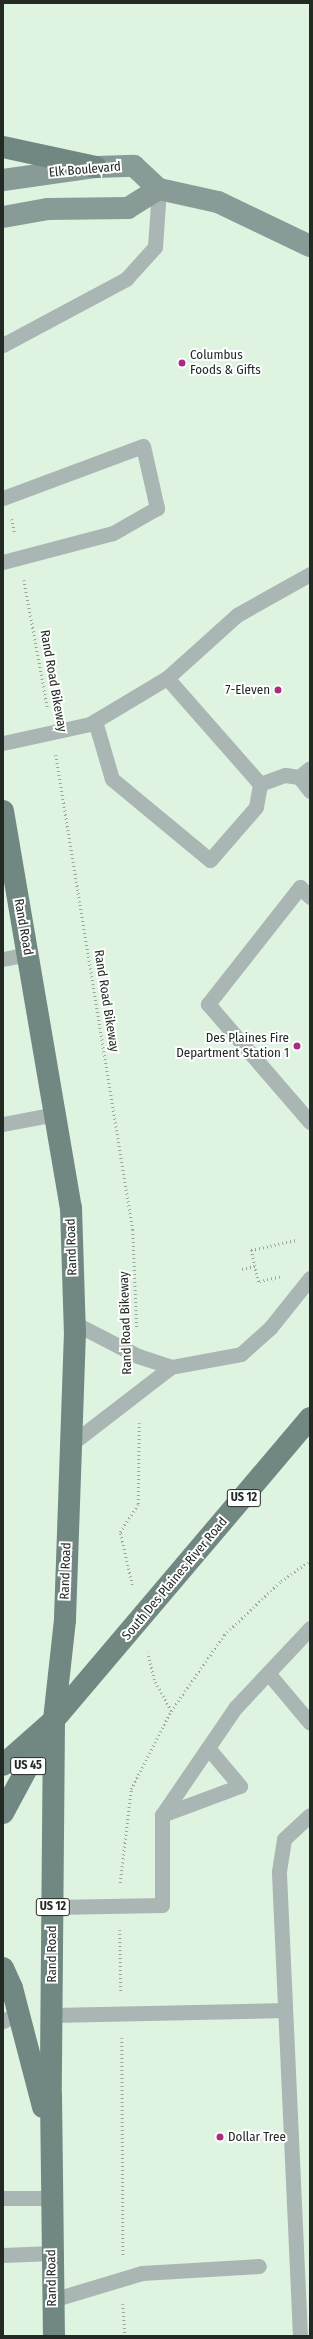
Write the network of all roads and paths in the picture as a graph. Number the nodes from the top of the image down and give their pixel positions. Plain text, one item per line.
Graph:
1 (3, 147) edge
2 (96, 167) junction
3 (3, 180) edge
4 (159, 189) junction
5 (3, 217) edge
6 (310, 246) edge
7 (3, 345) edge
8 (5, 497) edge
9 (20, 558) junction
10 (3, 562) edge
11 (310, 574) edge
12 (167, 678) junction
13 (95, 721) junction
14 (52, 732) junction
15 (3, 743) edge
16 (304, 772) edge
17 (260, 784) junction
18 (310, 791) edge
19 (4, 821) edge
20 (310, 897) edge
21 (28, 954) junction
22 (3, 959) edge
23 (56, 1114) junction
24 (310, 1122) edge
25 (3, 1124) edge
26 (296, 1240) dead end
27 (255, 1266) junction
28 (242, 1269) dead end
29 (288, 1275) dead end
30 (310, 1278) edge
31 (74, 1323) junction
32 (138, 1356) junction
33 (171, 1367) junction
34 (138, 1392) junction
35 (310, 1418) edge
36 (71, 1444) junction
37 (120, 1532) dead end
38 (310, 1561) edge
39 (310, 1628) edge
40 (268, 1673) junction
41 (171, 1711) dead end
42 (54, 1720) junction
43 (310, 1724) edge
44 (208, 1748) junction
45 (3, 1765) edge
46 (3, 1813) edge
47 (162, 1815) junction
48 (310, 1815) edge
49 (52, 1907) junction
50 (3, 1968) edge
51 (285, 2010) junction
52 (52, 2016) junction
53 (11, 2017) edge
54 (52, 2141) junction
55 (3, 2198) edge
56 (52, 2198) junction
57 (52, 2253) junction
58 (3, 2255) edge
59 (259, 2266) dead end
60 (52, 2300) junction
61 (54, 2336) edge
62 (300, 2336) edge

1 - 2 main road
2 - 3 main road, Elk Boulevard
2 - 4 main road, Elk Boulevard
4 - 5 main road
4 - 6 main road
4 - 7 lane
8 - 9 path, Rand Road Bikeway
8 - 9 lane
9 - 10 lane
9 - 14 path, Rand Road Bikeway
11 - 12 lane
12 - 13 lane
12 - 17 lane
13 - 14 lane
13 - 17 lane
14 - 15 lane
14 - 32 path, Rand Road Bikeway
16 - 17 lane
16 - 18 lane
19 - 21 main road, Rand Road
20 - 24 lane
21 - 22 lane
21 - 23 main road, Rand Road
23 - 25 lane
23 - 31 main road, Rand Road
26 - 27 path
27 - 28 path
27 - 29 path
30 - 33 lane
31 - 32 lane
31 - 36 main road, Rand Road
32 - 33 lane
33 - 34 lane
34 - 36 lane
34 - 37 path, Rand Road Bikeway
35 - 42 main road, South Des Plaines River Road / US 12
36 - 42 main road, Rand Road
38 - 41 path
39 - 40 lane
40 - 43 lane
40 - 44 lane
42 - 45 main road, South Des Plaines River Road / US 45
42 - 46 main road, South Des Plaines River Road / US 45
42 - 49 main road, Rand Road / US 12
44 - 47 lane
44 - 47 lane
47 - 49 lane
48 - 51 lane
49 - 52 main road, Rand Road / US 12
50 - 53 main road
51 - 52 lane
51 - 62 lane
52 - 54 main road, Rand Road / US 12
53 - 54 main road
54 - 56 main road, Rand Road / US 12
55 - 56 lane
56 - 57 main road, Rand Road / US 12
57 - 58 lane
57 - 60 main road, Rand Road / US 12
59 - 60 lane
60 - 61 main road, Rand Road / US 12

